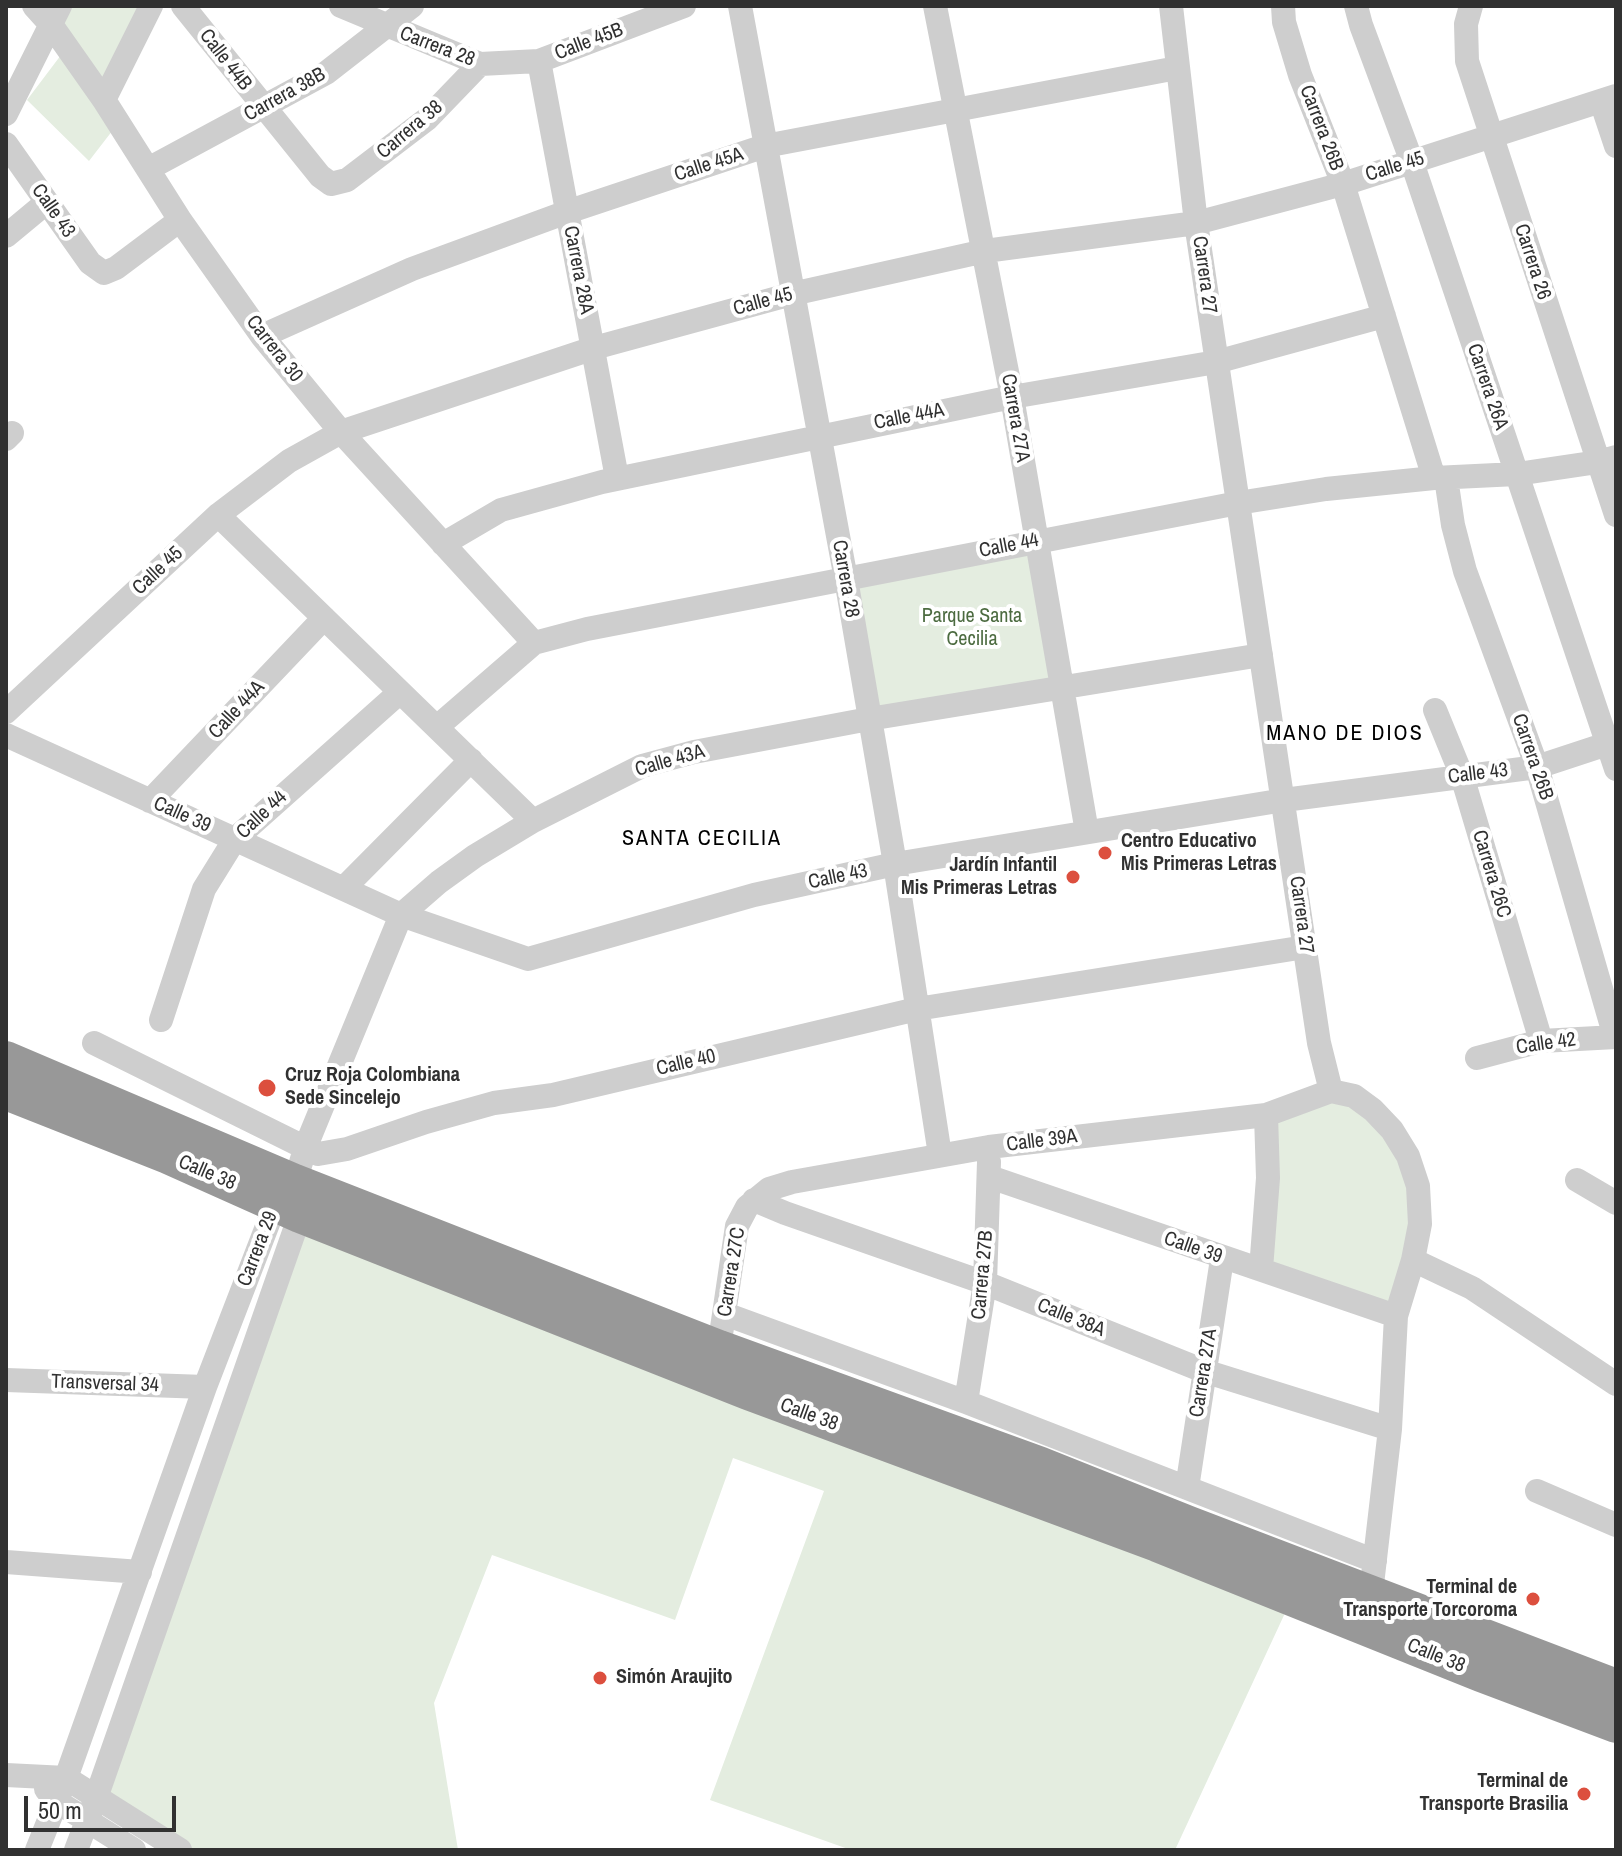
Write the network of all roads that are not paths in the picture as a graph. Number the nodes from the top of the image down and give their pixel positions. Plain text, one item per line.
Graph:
1 (34, 6) edge
2 (151, 6) edge
3 (183, 6) edge
4 (341, 6) edge
5 (412, 6) edge
6 (684, 6) edge
7 (740, 6) edge
8 (935, 6) edge
9 (1171, 6) edge
10 (1283, 6) edge
11 (1356, 6) edge
12 (1471, 6) edge
13 (56, 16) edge
14 (386, 27) junction
15 (539, 61) junction
16 (480, 64) junction
17 (1177, 68) junction
18 (1608, 98) edge
19 (104, 100) junction
20 (262, 107) junction
21 (956, 109) junction
22 (6, 114) edge
23 (1491, 137) junction
24 (6, 144) edge
25 (765, 146) junction
26 (1616, 146) edge
27 (1412, 162) junction
28 (148, 169) junction
29 (331, 184) joint
30 (1343, 184) junction
31 (47, 202) junction
32 (567, 212) junction
33 (180, 220) junction
34 (1196, 223) junction
35 (6, 236) edge
36 (985, 251) junction
37 (792, 294) junction
38 (1384, 316) junction
39 (262, 336) junction
40 (594, 348) junction
41 (1216, 362) junction
42 (1012, 397) junction
43 (341, 432) junction
44 (818, 435) junction
45 (1607, 460) edge
46 (1517, 474) junction
47 (617, 478) junction
48 (1440, 478) junction
49 (1238, 503) junction
50 (218, 515) junction
51 (1616, 515) edge
52 (1036, 541) junction
53 (443, 544) junction
54 (846, 579) junction
55 (324, 618) junction
56 (534, 643) junction
57 (1261, 655) junction
58 (1060, 687) junction
59 (400, 692) junction
60 (1435, 710) dead end
61 (6, 712) edge
62 (869, 719) junction
63 (437, 727) junction
64 (6, 735) edge
65 (1612, 742) edge
66 (471, 760) junction
67 (1537, 767) junction
68 (1616, 769) edge
69 (1462, 776) junction
70 (1284, 800) junction
71 (150, 801) junction
72 (533, 821) junction
73 (1087, 832) junction
74 (235, 839) junction
75 (895, 864) junction
76 (344, 888) junction
77 (401, 915) junction
78 (1305, 947) junction
79 (917, 1009) junction
80 (161, 1020) dead end
81 (1616, 1037) edge
82 (1541, 1041) junction
83 (94, 1043) dead end
84 (1477, 1058) dead end
85 (6, 1059) edge
86 (1331, 1091) junction
87 (6, 1092) edge
88 (1266, 1115) junction
89 (306, 1146) junction
90 (989, 1147) junction
91 (940, 1155) junction
92 (990, 1177) junction
93 (1577, 1180) dead end
94 (290, 1200) junction
95 (754, 1200) junction
96 (1616, 1203) edge
97 (1222, 1259) junction
98 (1413, 1260) junction
99 (1261, 1269) junction
100 (985, 1283) junction
101 (725, 1314) junction
102 (1396, 1316) junction
103 (719, 1348) junction
104 (1204, 1371) junction
105 (6, 1380) edge
106 (1616, 1384) edge
107 (205, 1387) junction
108 (966, 1402) junction
109 (1390, 1429) junction
110 (1187, 1488) junction
111 (1537, 1491) dead end
112 (1616, 1525) edge
113 (6, 1562) edge
114 (140, 1572) junction
115 (1373, 1577) junction
116 (1616, 1687) edge
117 (1616, 1725) edge
118 (6, 1775) edge
119 (37, 1777) junction
120 (66, 1778) junction
121 (97, 1795) junction
122 (56, 1801) junction
123 (87, 1819) junction
124 (37, 1850) edge
125 (76, 1850) edge
126 (134, 1850) edge
127 (180, 1850) edge

1 - 13 street
2 - 19 street
3 - 20 street, Calle 44B
4 - 14 street, Carrera 28
5 - 14 street, Carrera 38B
6 - 15 street, Calle 45B
7 - 25 street, Carrera 28
8 - 21 street, Carrera 27A
9 - 17 street, Carrera 27
10 - 30 street, Carrera 26B
11 - 27 street, Carrera 26A
12 - 23 street, Carrera 26
13 - 19 street, Carrera 30
13 - 22 street
14 - 16 street, Carrera 28
14 - 20 street, Carrera 38B
15 - 16 street, Carrera 28
15 - 32 street, Carrera 28A
16 - 29 street, Carrera 38
17 - 21 street, Calle 45A
17 - 34 street, Carrera 27
18 - 23 street, Calle 45
18 - 26 street
19 - 28 street, Carrera 30
20 - 28 street, Carrera 38B
20 - 29 street, Calle 44B
21 - 25 street, Calle 45A
21 - 36 street, Carrera 27A
23 - 27 street, Calle 45
23 - 45 street, Carrera 26
24 - 31 street, Calle 43
25 - 32 street, Calle 45A
25 - 37 street, Carrera 28
27 - 30 street, Calle 45
27 - 46 street, Carrera 26A
28 - 33 street, Carrera 30
30 - 34 street, Calle 45
30 - 38 street, Carrera 26B
31 - 33 street, Calle 43
31 - 35 street
32 - 39 street, Calle 45A
32 - 40 street, Carrera 28A
33 - 39 street, Carrera 30
34 - 36 street, Calle 45
34 - 41 street, Carrera 27
36 - 37 street, Calle 45
36 - 42 street, Carrera 27A
37 - 40 street, Calle 45
37 - 44 street, Carrera 28
38 - 41 street, Calle 44A
38 - 48 street, Carrera 26B
39 - 43 street, Carrera 30
40 - 43 street, Calle 45
40 - 47 street, Carrera 28A
41 - 42 street, Calle 44A
41 - 49 street, Carrera 27
42 - 44 street, Calle 44A
42 - 52 street, Carrera 27A
43 - 50 street, Calle 45
43 - 53 street, Carrera 30
44 - 47 street, Calle 44A
44 - 54 street, Carrera 28
45 - 46 street, Calle 44
45 - 51 street, Carrera 26
46 - 48 street, Calle 44
46 - 65 street, Carrera 26A
47 - 53 street, Calle 44A
48 - 49 street, Calle 44
48 - 67 street, Carrera 26B
49 - 52 street, Calle 44
49 - 57 street, Carrera 27
50 - 55 street
50 - 61 street, Calle 45
52 - 54 street, Calle 44
52 - 58 street, Carrera 27A
53 - 56 street, Carrera 30
54 - 56 street, Calle 44
54 - 62 street, Carrera 28
55 - 59 street
55 - 71 street, Calle 44A
56 - 63 street, Calle 44
57 - 58 street, Calle 43A
57 - 70 street, Carrera 27
58 - 62 street, Calle 43A
58 - 73 street, Carrera 27A
59 - 63 street
59 - 74 street, Calle 44
60 - 69 street, Carrera 26C
62 - 72 street, Calle 43A
62 - 75 street, Carrera 28
63 - 66 street
64 - 71 street, Calle 39
65 - 67 street, Calle 43
65 - 68 street, Carrera 26A
66 - 72 street
66 - 76 street
67 - 69 street, Calle 43
67 - 81 street, Carrera 26B
69 - 70 street, Calle 43
69 - 82 street, Carrera 26C
70 - 73 street, Calle 43
70 - 78 street, Carrera 27
71 - 74 street, Calle 39
72 - 77 street, Calle 43A
73 - 75 street, Calle 43
74 - 76 street, Calle 39
74 - 80 street, Calle 44
75 - 77 street, Calle 43
75 - 79 street, Carrera 28
76 - 77 street, Calle 39
77 - 89 street, Calle 43A
78 - 79 street, Calle 40
78 - 86 street, Carrera 27
79 - 89 street, Calle 40
79 - 91 street, Carrera 28
81 - 82 street, Calle 42
82 - 84 street, Calle 42
83 - 89 street, Calle 40
85 - 94 highway, Calle 38
86 - 88 street, Calle 39A
86 - 98 street
87 - 94 highway, Calle 38
88 - 90 street, Calle 39A
88 - 99 street
89 - 94 street, Calle 43A
90 - 91 street, Calle 39A
90 - 92 street, Carrera 27B
91 - 95 street, Calle 39A
92 - 97 street, Calle 39
92 - 100 street, Carrera 27B
93 - 96 street
94 - 103 highway, Calle 38
94 - 107 street, Carrera 29
94 - 117 highway, Calle 38
94 - 121 street, Carrera 29
95 - 100 street, Calle 38A
95 - 101 street, Carrera 27C
97 - 99 street, Calle 39
97 - 104 street, Carrera 27A
98 - 102 street
98 - 106 street
99 - 102 street, Calle 39
100 - 104 street, Calle 38A
100 - 108 street, Carrera 27B
101 - 103 street, Carrera 27C
101 - 108 street
102 - 109 street
103 - 115 highway, Calle 38
104 - 109 street, Calle 38A
104 - 110 street, Carrera 27A
105 - 107 street, Transversal 34
107 - 114 street, Carrera 29
108 - 110 street
109 - 115 street
110 - 115 street
111 - 112 street
113 - 114 street
114 - 120 street, Carrera 29
115 - 116 highway, Calle 38
118 - 119 street
119 - 120 street
119 - 122 street
120 - 121 street
120 - 122 street, Carrera 29
121 - 123 street, Carrera 29
121 - 127 street
122 - 123 street
122 - 124 street, Carrera 29
123 - 125 street, Carrera 29
123 - 126 street

